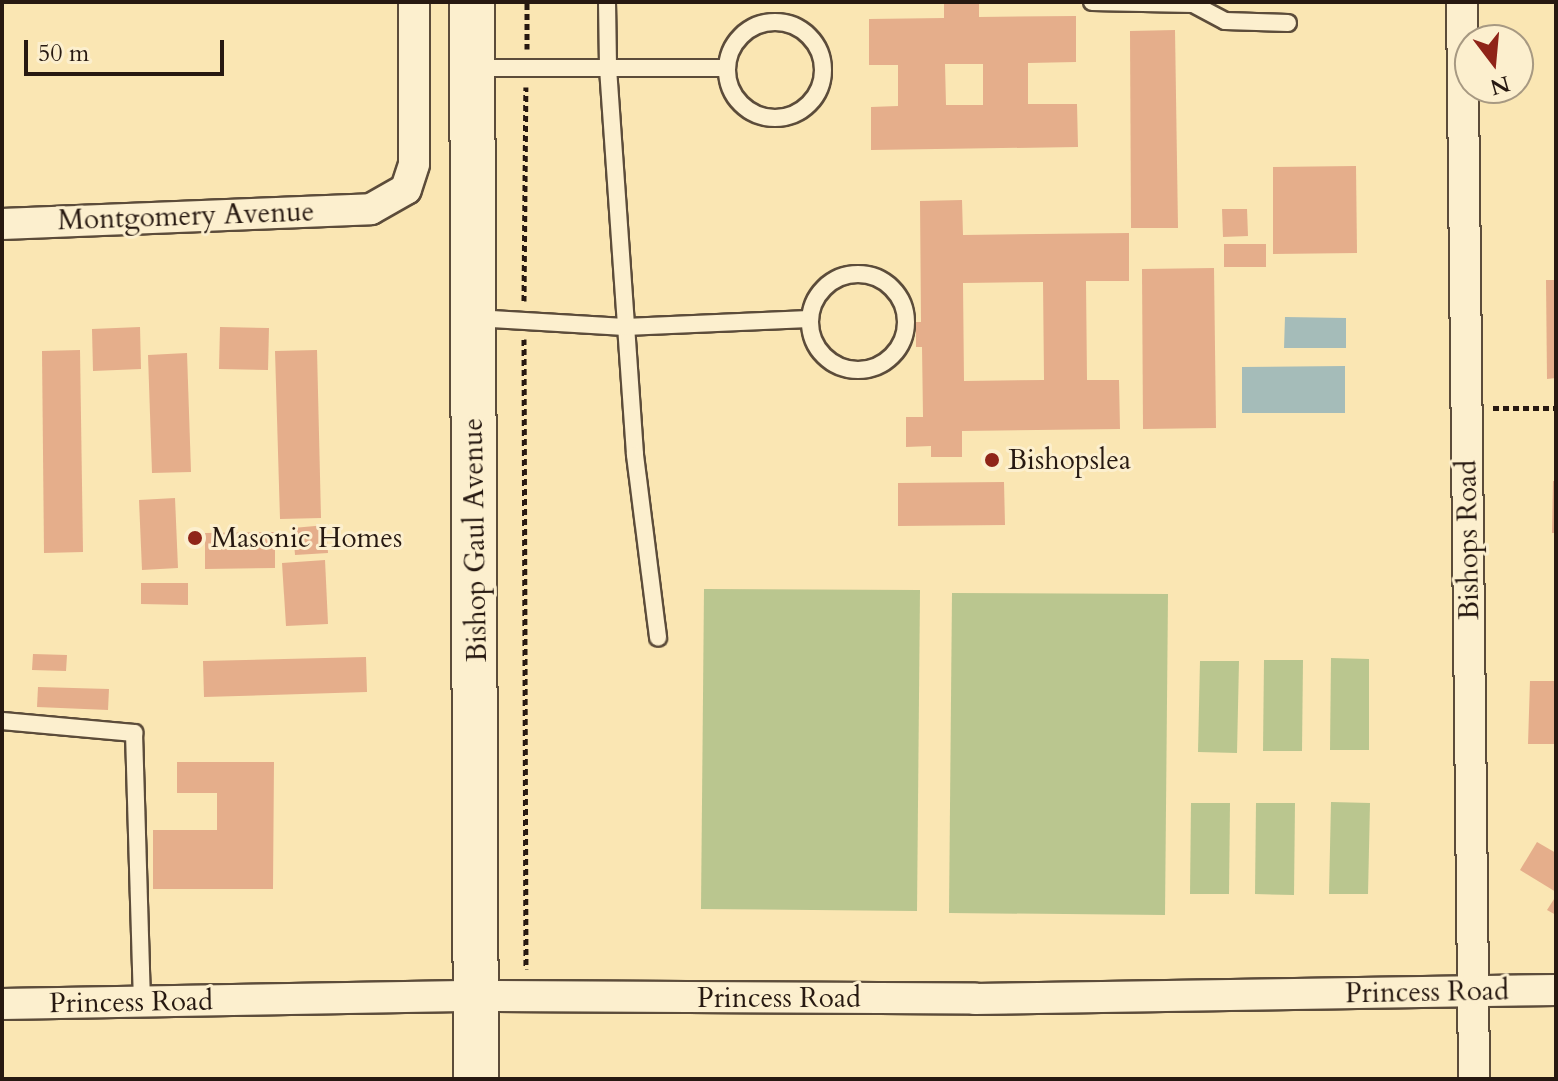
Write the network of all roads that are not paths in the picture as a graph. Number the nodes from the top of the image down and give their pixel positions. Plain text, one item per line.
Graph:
1 (414, 2) edge
2 (472, 2) edge
3 (607, 2) edge
4 (1092, 2) edge
5 (1462, 2) edge
6 (1288, 23) dead end
7 (472, 68) junction
8 (608, 68) junction
9 (726, 68) junction
10 (2, 224) edge
11 (473, 318) junction
12 (809, 319) junction
13 (625, 327) junction
14 (658, 638) dead end
15 (2, 721) edge
16 (1556, 990) edge
17 (1473, 992) junction
18 (477, 996) junction
19 (142, 1001) junction
20 (2, 1004) edge
21 (476, 1079) edge
22 (1474, 1079) edge

1 - 10 street, Montgomery Avenue
2 - 7 main road, Bishop Gaul Avenue
3 - 8 lane
4 - 6 lane
5 - 17 street, Bishops Road
7 - 8 lane
7 - 11 main road, Bishop Gaul Avenue
8 - 9 lane
8 - 13 lane
9 - 9 lane
11 - 13 lane
11 - 18 main road, Bishop Gaul Avenue
12 - 12 lane
12 - 13 lane
13 - 14 lane
15 - 19 lane
16 - 17 street, Princess Road
17 - 18 street, Princess Road
17 - 22 street, Bishops Road
18 - 19 street, Princess Road
18 - 21 main road, Bishop Gaul Avenue
19 - 20 street, Princess Road

